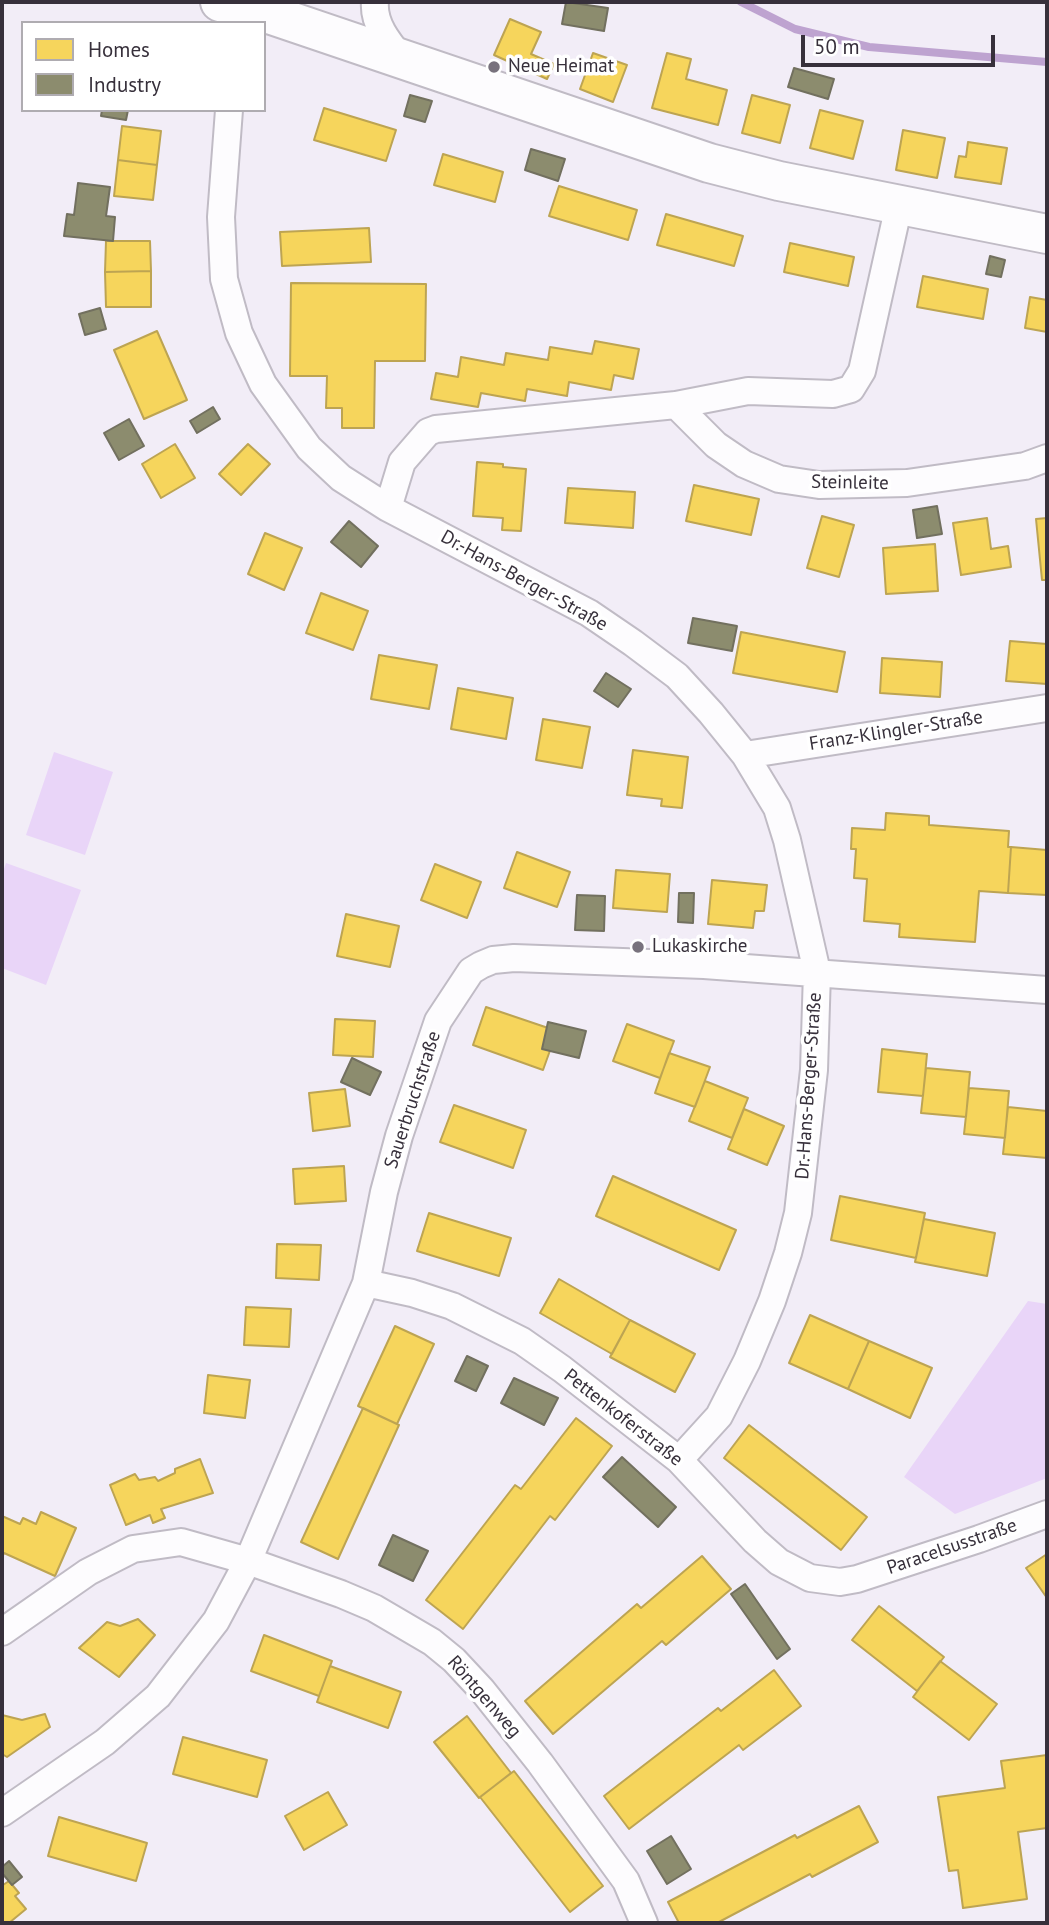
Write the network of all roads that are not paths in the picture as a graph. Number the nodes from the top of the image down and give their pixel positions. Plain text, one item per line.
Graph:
1 (220, 2) edge
2 (375, 2) edge
3 (279, 14) edge
4 (402, 60) junction
5 (229, 112) edge
6 (899, 205) junction
7 (1047, 234) edge
8 (676, 405) junction
9 (1047, 458) edge
10 (388, 508) junction
11 (1047, 708) edge
12 (745, 755) junction
13 (817, 972) junction
14 (1047, 990) edge
15 (366, 1283) junction
16 (679, 1460) junction
17 (1047, 1514) edge
18 (248, 1561) junction
19 (857, 1579) joint
20 (2, 1632) edge
21 (2, 1814) edge
22 (644, 1923) edge

1 - 3 street
2 - 4 street
3 - 4 street
4 - 6 street
5 - 10 street, Dr.-Hans-Berger-Straße
6 - 7 street
6 - 8 street
8 - 9 street, Steinleite
8 - 10 street
10 - 12 street, Dr.-Hans-Berger-Straße
11 - 12 street, Franz-Klingler-Straße
12 - 13 street, Dr.-Hans-Berger-Straße
13 - 14 street, Sauerbruchstraße
13 - 15 street, Sauerbruchstraße
13 - 16 street, Dr.-Hans-Berger-Straße
15 - 16 street, Pettenkoferstraße
15 - 18 street, Sauerbruchstraße
16 - 19 street, Pettenkoferstraße
17 - 19 street, Paracelsusstraße
18 - 20 street
18 - 21 street, Sauerbruchstraße
18 - 22 street, Röntgenweg

